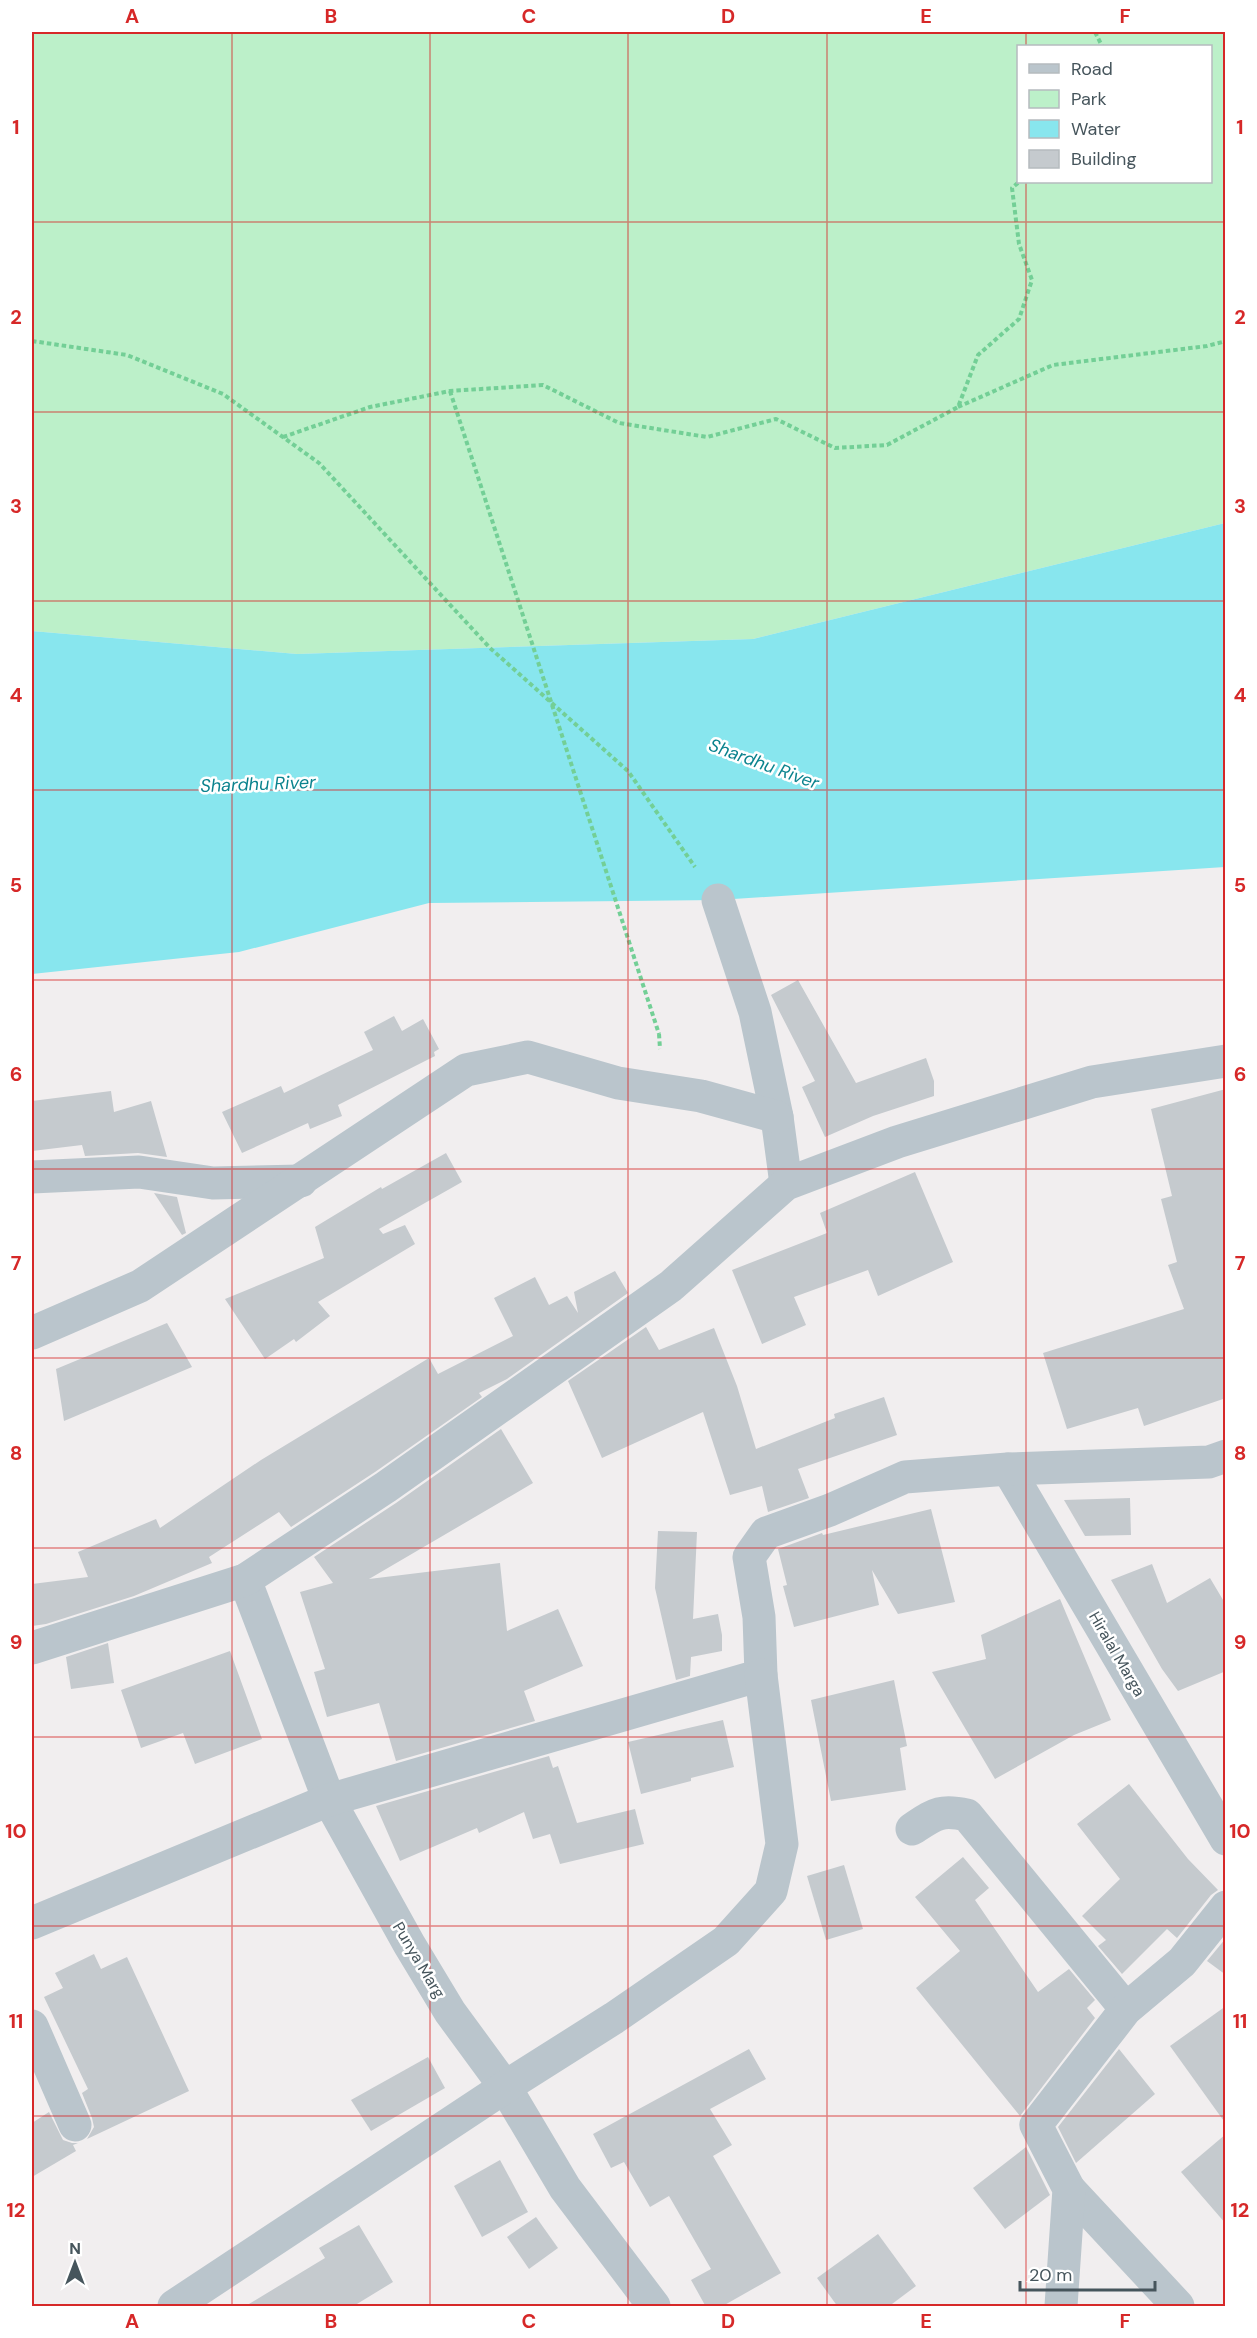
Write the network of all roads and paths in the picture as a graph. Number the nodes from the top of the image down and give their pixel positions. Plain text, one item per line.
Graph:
1 (1019, 183) edge
2 (32, 341) edge
3 (1226, 341) edge
4 (450, 391) junction
5 (958, 407) junction
6 (283, 437) junction
7 (718, 900) joint
8 (658, 1034) dead end
9 (1226, 1061) edge
10 (777, 1117) junction
11 (32, 1177) edge
12 (301, 1181) junction
13 (786, 1184) junction
14 (32, 1333) edge
15 (1226, 1456) edge
16 (1008, 1469) junction
17 (245, 1580) junction
18 (32, 1648) edge
19 (761, 1675) junction
20 (329, 1800) junction
21 (912, 1829) dead end
22 (1226, 1839) edge
23 (1226, 1907) edge
24 (32, 1923) edge
25 (1126, 2009) junction
26 (32, 2025) edge
27 (42, 2079) edge
28 (505, 2087) junction
29 (75, 2125) dead end
30 (1069, 2189) junction
31 (174, 2307) edge
32 (654, 2307) edge
33 (1061, 2307) edge
34 (1178, 2307) edge

1 - 5 path
2 - 6 path
3 - 5 path
4 - 5 path
4 - 6 path
4 - 8 path, bridge
6 - 7 path
7 - 10 street
9 - 13 street
10 - 12 street
10 - 13 street
11 - 12 street
12 - 14 street
13 - 17 street
15 - 16 street
16 - 19 street
16 - 22 street, Hiralal Marga
17 - 18 street
17 - 20 street, Punya Marg
19 - 20 street
19 - 28 street
20 - 24 street
20 - 28 street, Punya Marg
21 - 25 street
23 - 25 street
25 - 30 street
26 - 27 street
27 - 29 street
28 - 31 street
28 - 32 street, Punya Marg
30 - 33 street
30 - 34 street

